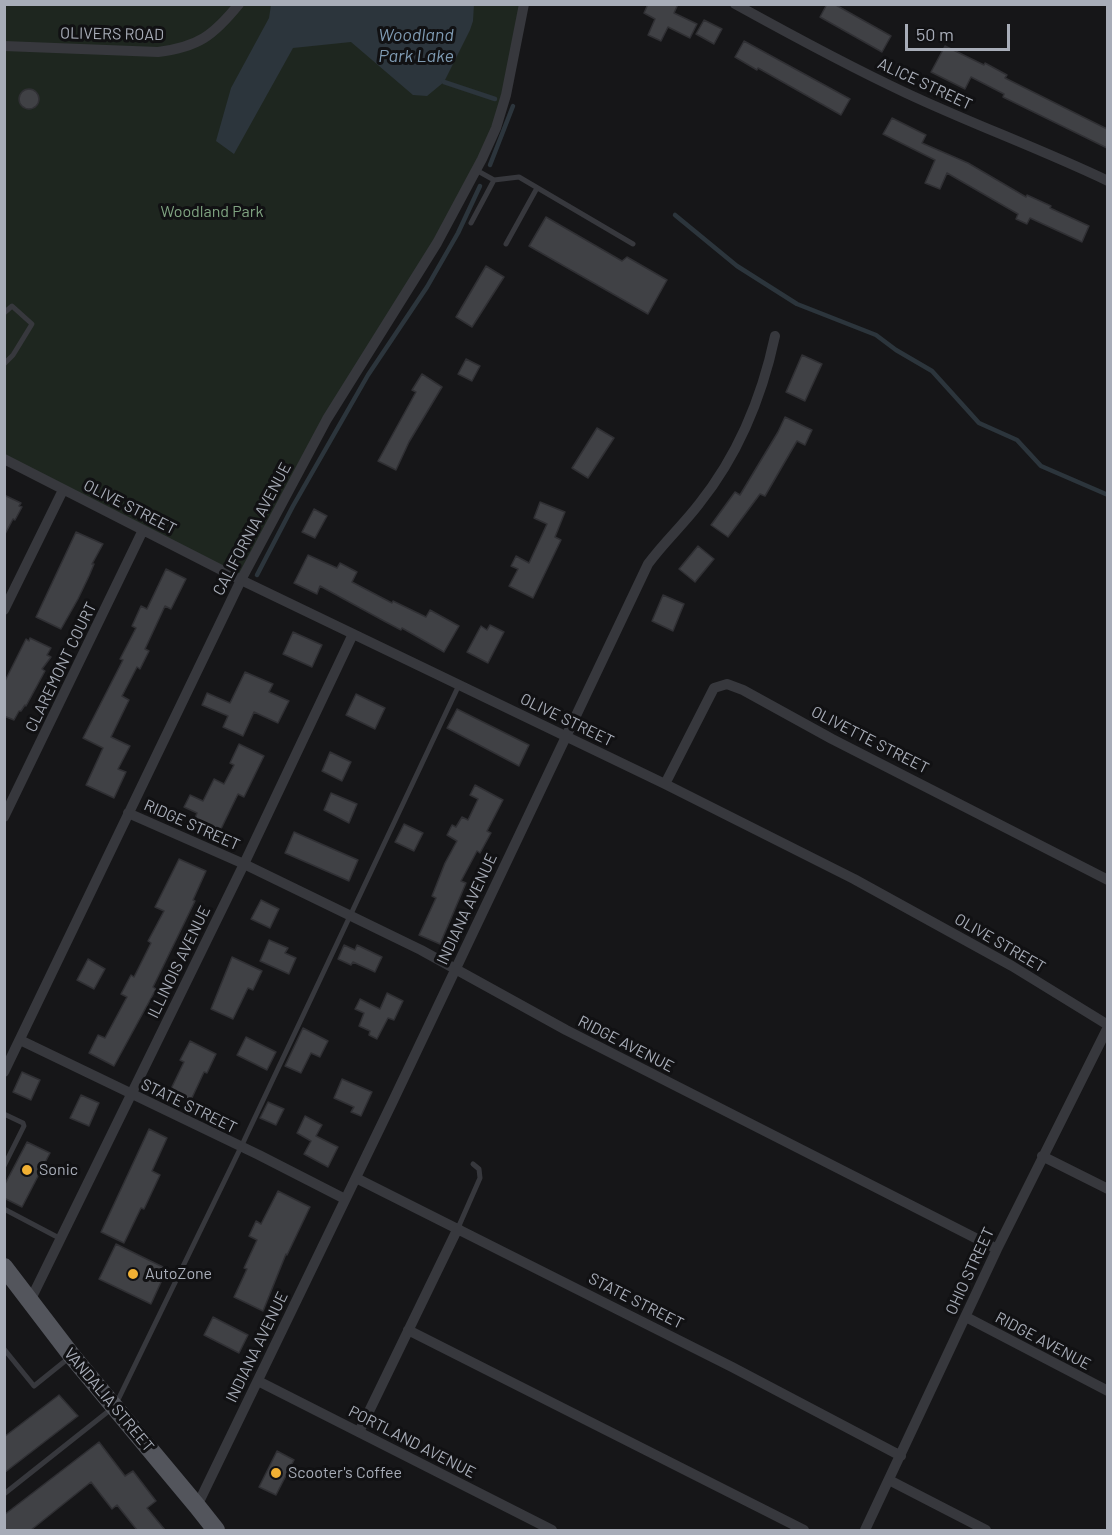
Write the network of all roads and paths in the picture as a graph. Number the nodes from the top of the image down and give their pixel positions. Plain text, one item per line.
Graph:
1 (239, 4) edge
2 (524, 4) edge
3 (735, 4) edge
4 (4, 46) edge
5 (476, 170) junction
6 (494, 180) junction
7 (1107, 181) edge
8 (537, 188) junction
9 (471, 223) dead end
10 (506, 243) dead end
11 (633, 244) dead end
12 (4, 313) edge
13 (775, 336) dead end
14 (4, 363) edge
15 (4, 459) edge
16 (63, 490) junction
17 (143, 530) junction
18 (241, 580) junction
19 (4, 610) edge
20 (353, 634) junction
21 (459, 685) junction
22 (566, 735) junction
23 (665, 784) junction
24 (128, 813) junction
25 (4, 817) edge
26 (243, 864) junction
27 (1107, 880) edge
28 (351, 915) junction
29 (455, 969) junction
30 (1107, 1026) edge
31 (20, 1040) junction
32 (4, 1072) edge
33 (132, 1095) junction
34 (4, 1114) edge
35 (241, 1147) junction
36 (1042, 1156) junction
37 (473, 1164) dead end
38 (4, 1166) edge
39 (356, 1178) junction
40 (1107, 1189) edge
41 (345, 1200) junction
42 (4, 1209) edge
43 (458, 1228) junction
44 (61, 1239) junction
45 (997, 1249) junction
46 (4, 1267) edge
47 (30, 1301) junction
48 (966, 1317) junction
49 (408, 1330) junction
50 (4, 1349) edge
51 (72, 1356) junction
52 (258, 1381) junction
53 (1107, 1391) edge
54 (115, 1406) junction
55 (359, 1432) junction
56 (901, 1456) junction
57 (889, 1480) junction
58 (4, 1494) edge
59 (197, 1506) junction
60 (216, 1530) edge
61 (552, 1530) edge
62 (804, 1530) edge
63 (865, 1530) edge
64 (986, 1530) edge

1 - 4 street, OLIVERS ROAD
2 - 5 street, CALIFORNIA AVENUE
3 - 7 street, ALICE STREET
5 - 6 lane
5 - 18 street, CALIFORNIA AVENUE
6 - 8 lane
6 - 9 lane
8 - 10 lane
8 - 11 lane
12 - 14 lane
13 - 22 street, INDIANA AVENUE
15 - 16 street, OLIVE STREET
16 - 17 street, OLIVE STREET
16 - 19 street
17 - 18 street, OLIVE STREET
17 - 25 street, CLAREMONT COURT
18 - 20 street, OLIVE STREET
18 - 24 street, CALIFORNIA AVENUE
20 - 21 street, OLIVE STREET
20 - 26 street, ILLINOIS AVENUE
21 - 22 street, OLIVE STREET
21 - 28 lane
22 - 23 street, OLIVE STREET
22 - 29 street, INDIANA AVENUE
23 - 27 street, OLIVETTE STREET
23 - 30 street, OLIVE STREET
24 - 26 street, RIDGE STREET
24 - 31 street, CALIFORNIA AVENUE
26 - 28 street, RIDGE AVENUE
26 - 33 street, ILLINOIS AVENUE
28 - 29 street, RIDGE AVENUE
28 - 35 lane
29 - 39 street, INDIANA AVENUE
29 - 45 street, RIDGE AVENUE
30 - 36 street, OHIO STREET
31 - 32 street, CALIFORNIA AVENUE
31 - 33 street, STATE STREET
33 - 35 street, STATE STREET
33 - 44 street, ILLINOIS AVENUE
34 - 38 lane
35 - 41 street, STATE STREET
35 - 54 lane
36 - 40 street
36 - 45 street, OHIO STREET
37 - 43 lane
39 - 41 street, INDIANA AVENUE
39 - 43 street, STATE STREET
41 - 52 street, INDIANA AVENUE
42 - 44 lane
43 - 49 street
43 - 56 street, STATE STREET
44 - 47 street, ILLINOIS AVENUE
45 - 48 street, OHIO STREET
46 - 47 main road, VANDALIA STREET
47 - 51 main road, VANDALIA STREET
48 - 53 street, RIDGE AVENUE
48 - 56 street, OHIO STREET
49 - 55 street
49 - 62 street
50 - 51 lane
51 - 54 main road, VANDALIA STREET
52 - 55 street, PORTLAND AVENUE
52 - 59 street, INDIANA AVENUE
54 - 58 lane
54 - 59 main road, VANDALIA STREET
55 - 61 street, PORTLAND AVENUE
56 - 57 street, OHIO STREET
57 - 63 street, OHIO STREET
57 - 64 street
59 - 60 main road, VANDALIA STREET

